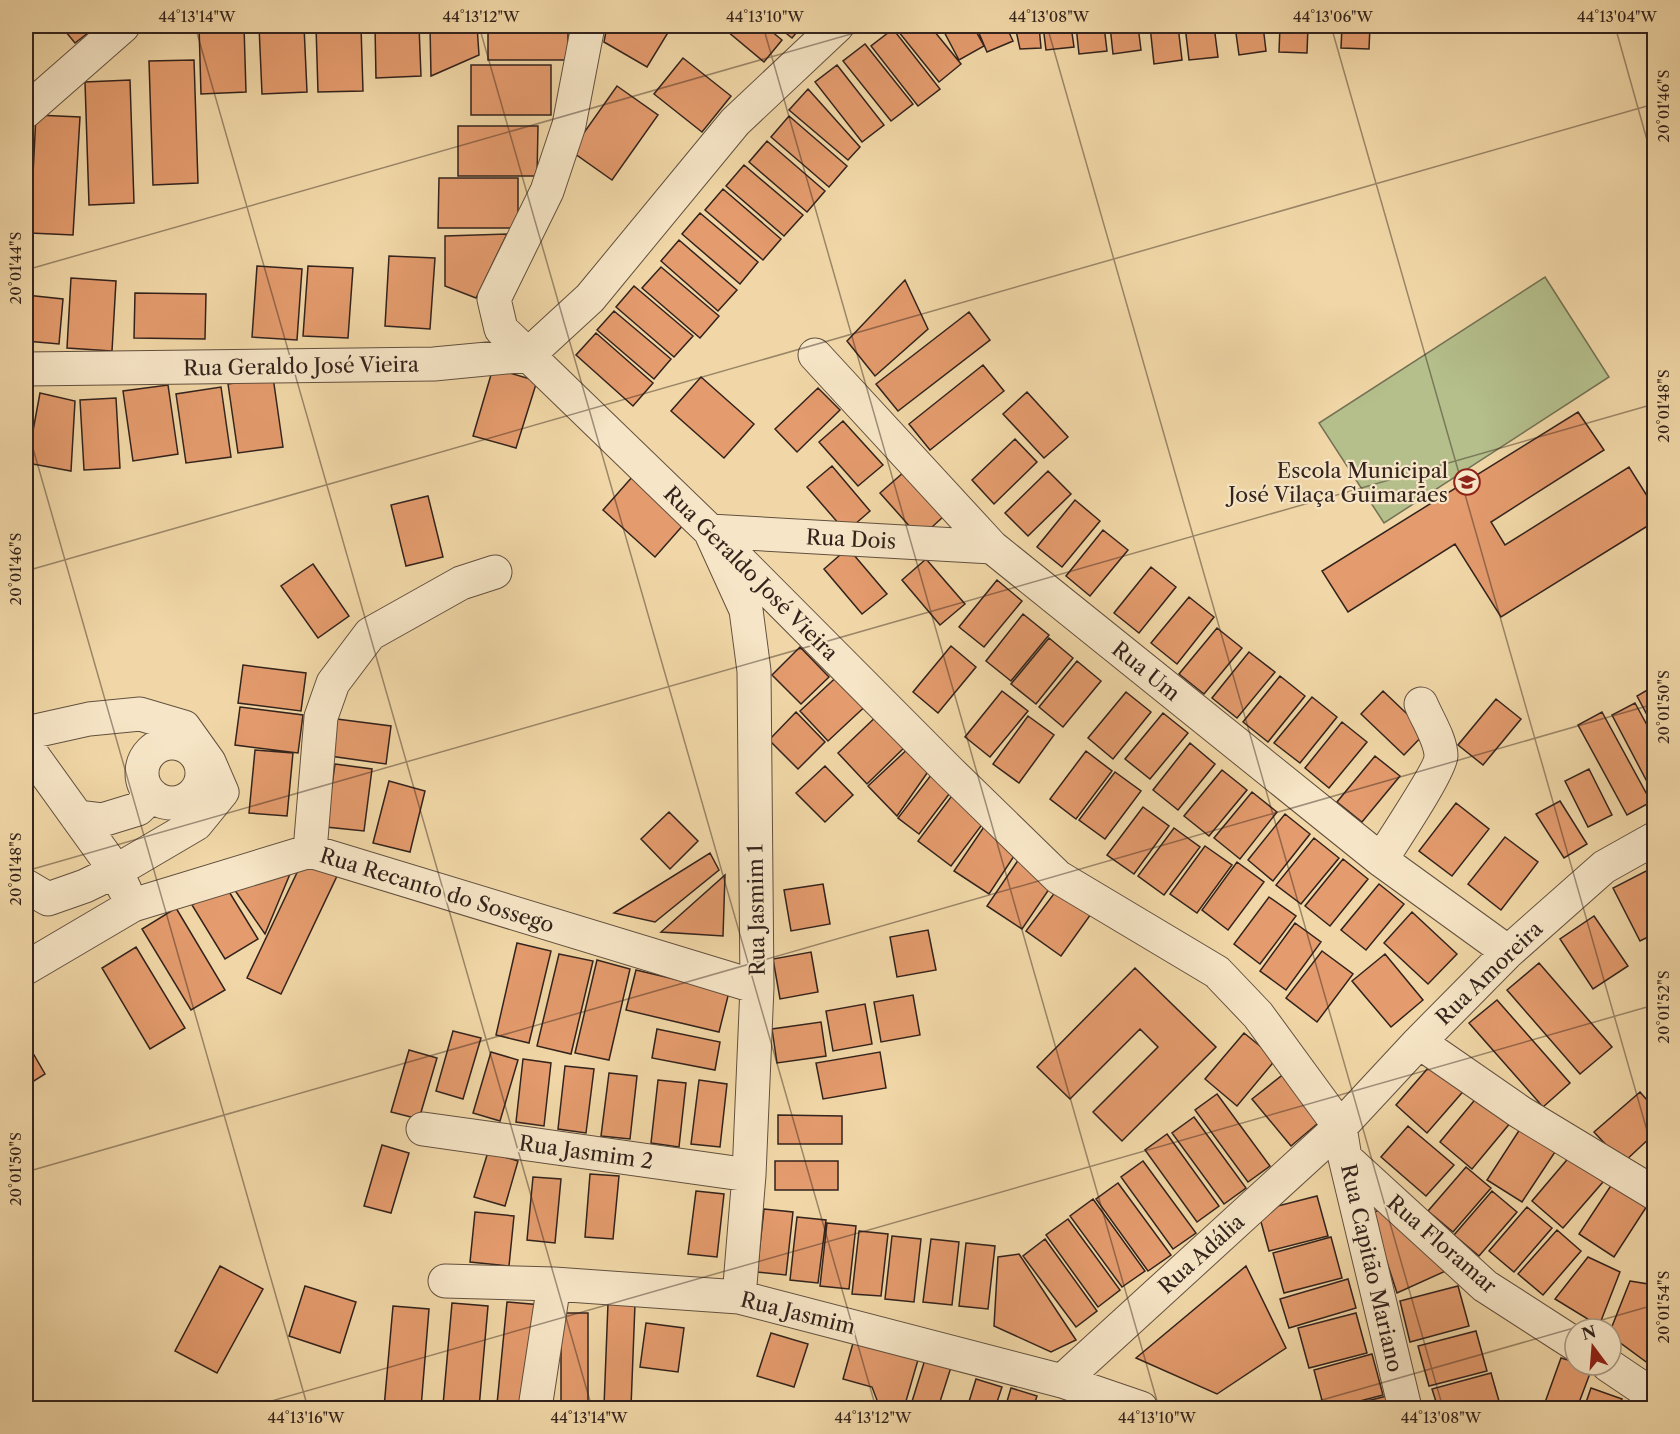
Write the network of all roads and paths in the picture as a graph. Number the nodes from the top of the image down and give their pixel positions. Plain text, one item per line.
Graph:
1 (123, 26) edge
2 (588, 26) edge
3 (837, 26) edge
4 (26, 111) edge
5 (528, 355) junction
6 (815, 355) dead end
7 (26, 369) edge
8 (710, 531) junction
9 (992, 548) junction
10 (495, 572) dead end
11 (1421, 704) dead end
12 (26, 733) edge
13 (26, 746) edge
14 (152, 795) dead end
15 (77, 818) junction
16 (1654, 839) edge
17 (310, 851) junction
18 (1381, 861) junction
19 (116, 871) junction
20 (26, 886) edge
21 (133, 905) junction
22 (1508, 952) junction
23 (26, 968) edge
24 (757, 987) junction
25 (1419, 1041) junction
26 (423, 1129) dead end
27 (1342, 1143) junction
28 (749, 1175) junction
29 (1649, 1183) edge
30 (445, 1281) dead end
31 (554, 1284) junction
32 (739, 1297) junction
33 (1563, 1336) edge
34 (1623, 1375) edge
35 (1062, 1381) junction
36 (1654, 1396) edge
37 (535, 1408) edge
38 (1141, 1408) edge
39 (1405, 1408) edge

1 - 4 street
2 - 5 street
3 - 5 street
5 - 7 street, Rua Geraldo José Vieira
5 - 8 street, Rua Geraldo José Vieira
6 - 9 street, Rua Um
8 - 9 street, Rua Dois
8 - 24 street, Rua Jasmim 1
8 - 27 street, Rua Geraldo José Vieira
9 - 18 street, Rua Um
10 - 17 street
11 - 18 street
12 - 19 street
13 - 15 street
14 - 15 street
15 - 19 street
16 - 22 street, Rua Amoreira
17 - 21 street, Rua Recanto do Sossego
17 - 24 street, Rua Recanto do Sossego
18 - 22 street, Rua Um
19 - 20 street
19 - 21 street
21 - 23 street, Rua Recanto do Sossego
22 - 25 street, Rua Amoreira
24 - 28 street, Rua Jasmim 1
25 - 27 street, Rua Amoreira
25 - 29 street
26 - 28 street, Rua Jasmim 2
27 - 33 street, Rua Floramar
27 - 35 street, Rua Adália
27 - 39 street, Rua Capitão Mariano
28 - 32 street, Rua Jasmim 1
30 - 31 street, Rua Jasmim
31 - 32 street, Rua Jasmim
31 - 37 street
32 - 35 street, Rua Jasmim
34 - 36 street
35 - 38 street, Rua Jasmim

